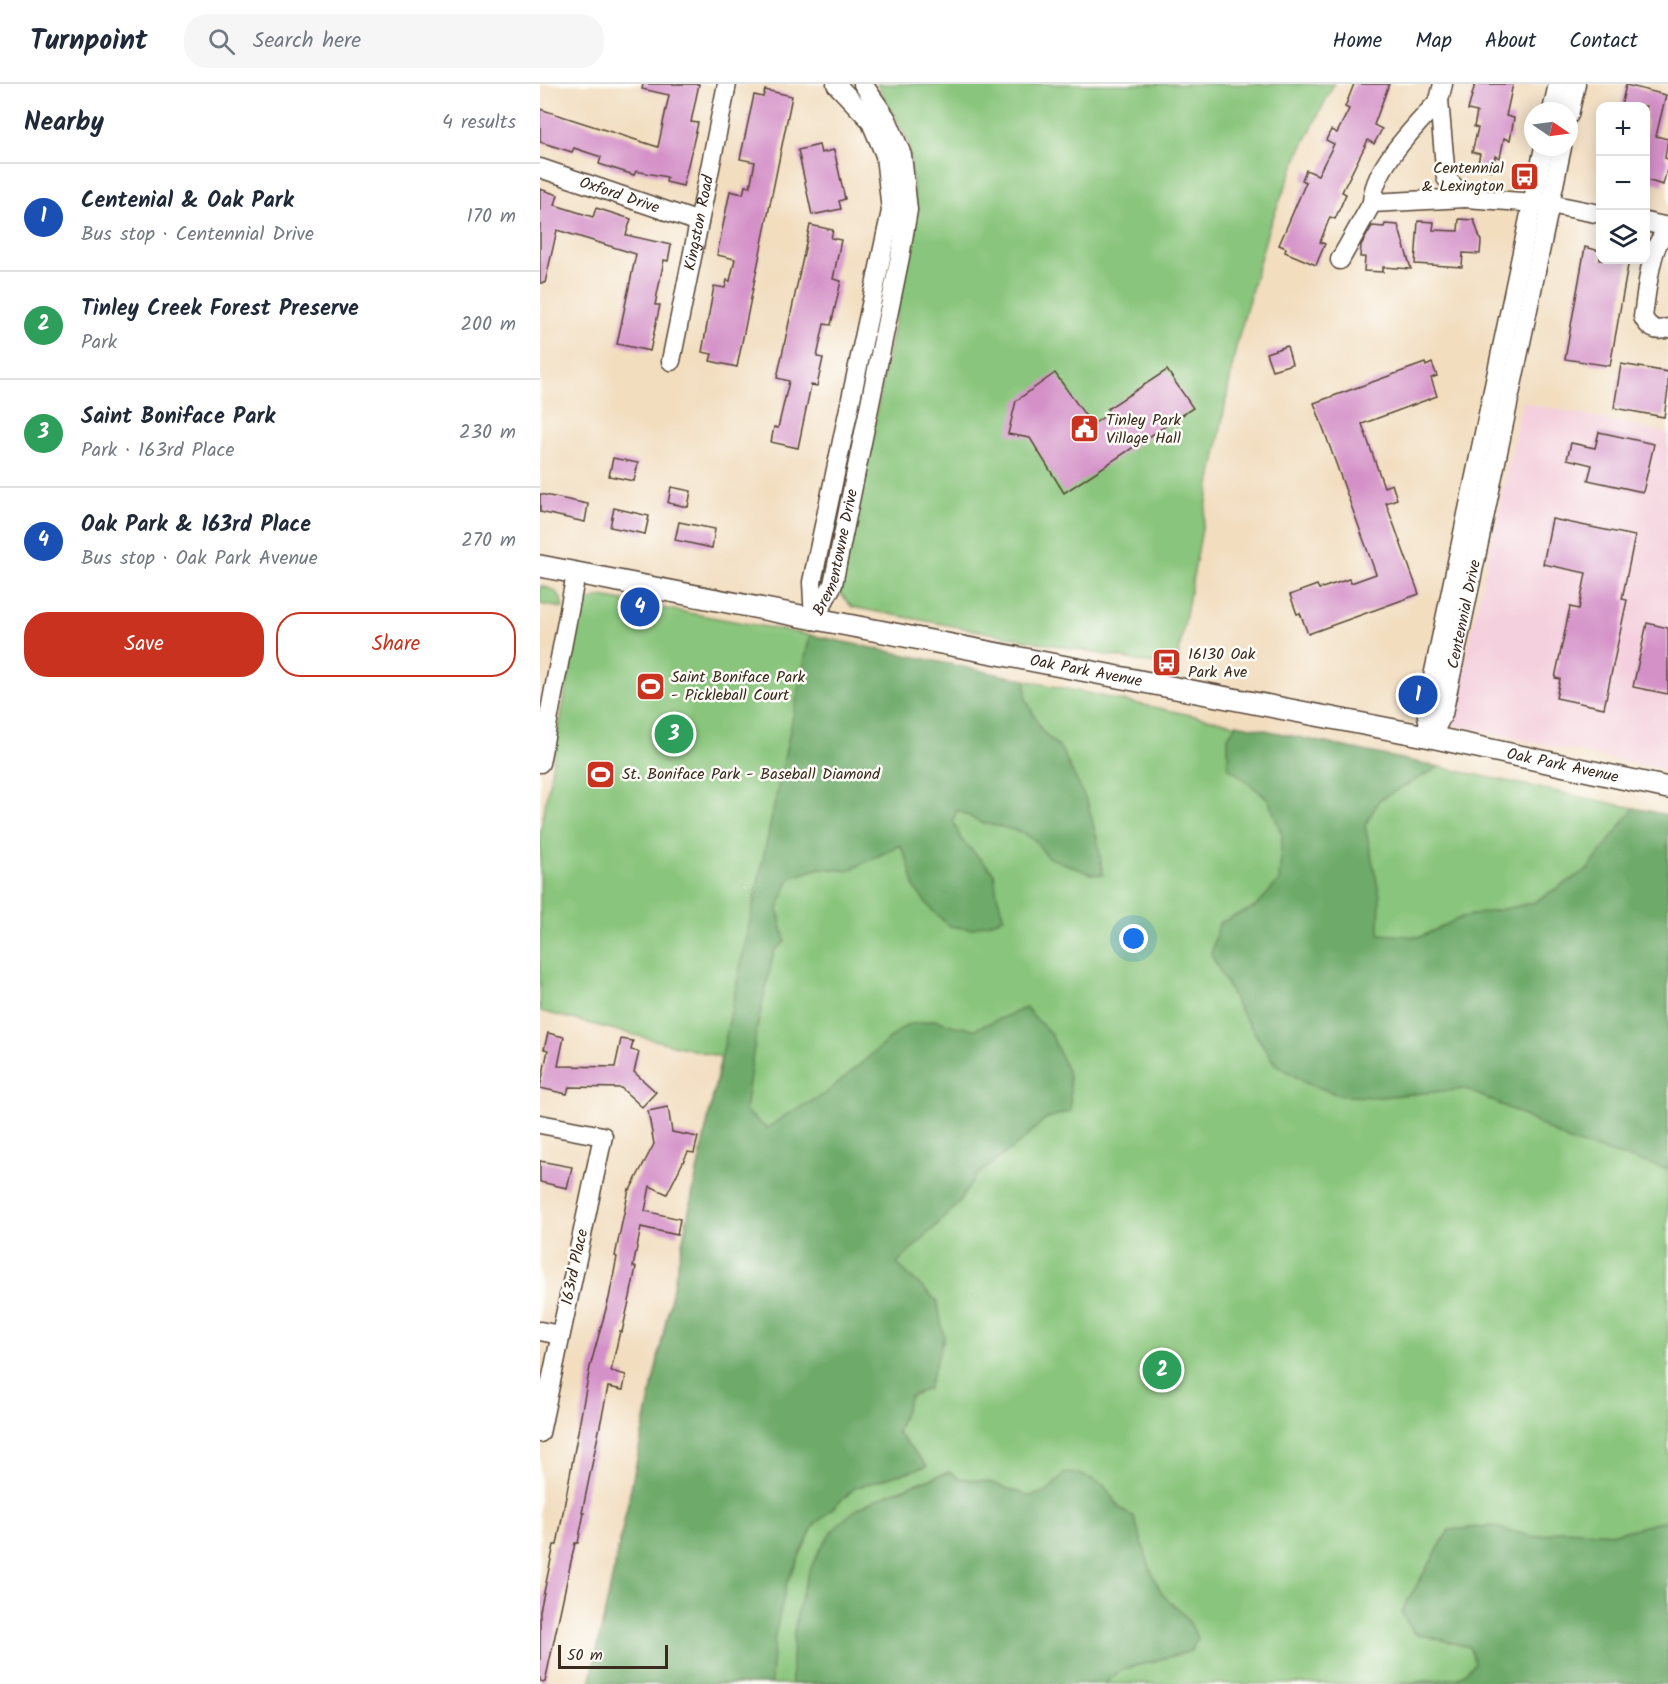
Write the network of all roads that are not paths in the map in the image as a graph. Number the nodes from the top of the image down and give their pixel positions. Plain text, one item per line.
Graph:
1 (727, 84) edge
2 (837, 84) edge
3 (863, 84) edge
4 (1558, 84) edge
5 (1576, 84) edge
6 (1441, 92) edge
7 (1554, 102) edge
8 (1572, 102) edge
9 (1542, 156) edge
10 (1560, 156) edge
11 (540, 168) edge
12 (1465, 198) junction
13 (1372, 203) junction
14 (1532, 203) junction
15 (1550, 204) junction
16 (1596, 213) edge
17 (699, 222) junction
18 (1650, 223) edge
19 (1668, 227) edge
20 (1668, 232) edge
21 (892, 256) junction
22 (1340, 260) dead end
23 (1668, 328) edge
24 (670, 361) dead end
25 (540, 566) edge
26 (576, 574) junction
27 (814, 620) junction
28 (546, 705) edge
29 (1431, 738) junction
30 (540, 763) edge
31 (1668, 788) edge
32 (540, 1124) edge
33 (540, 1331) edge
34 (560, 1335) junction
35 (540, 1433) edge

1 - 17 street, Kingston Road
2 - 21 street, Brementowne Drive
3 - 21 street, Brementowne Drive
4 - 7 street
5 - 8 street
6 - 12 street
6 - 13 street
9 - 14 street, Centennial Drive
10 - 15 street, Centennial Drive
11 - 17 street, Oxford Drive
12 - 13 street
12 - 14 street
13 - 22 street
14 - 15 street
14 - 29 street, Centennial Drive
15 - 16 street
15 - 29 street, Centennial Drive
17 - 24 street, Kingston Road
18 - 19 street
20 - 23 street
21 - 27 street, Brementowne Drive
25 - 26 street, Oak Park Avenue
26 - 27 street, Oak Park Avenue
26 - 28 street
27 - 29 street, Oak Park Avenue
28 - 30 street
29 - 31 street, Oak Park Avenue
32 - 34 street, 163rd Place
33 - 34 street
34 - 35 street, 163rd Place

